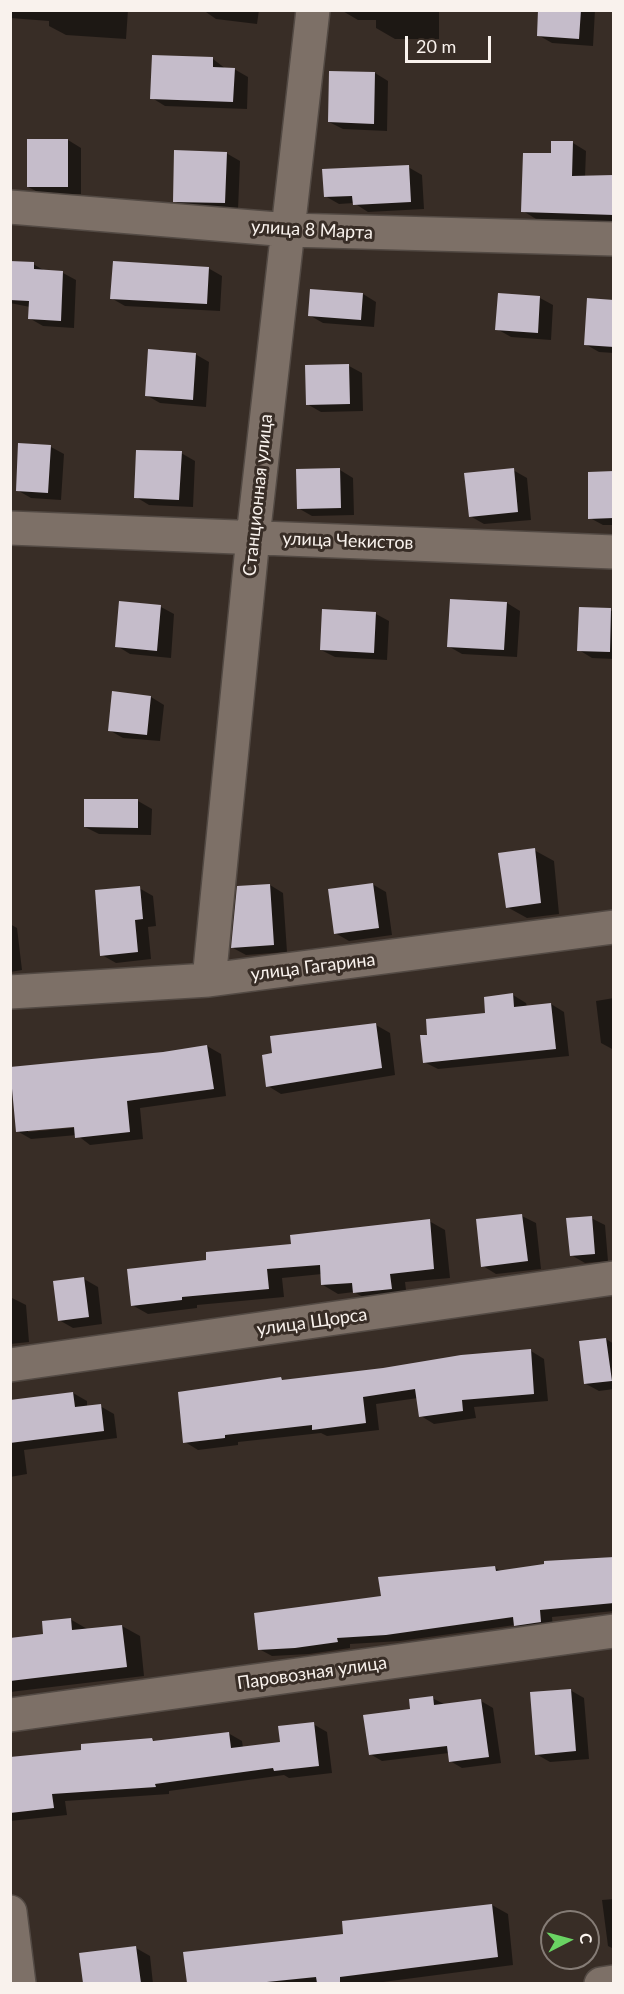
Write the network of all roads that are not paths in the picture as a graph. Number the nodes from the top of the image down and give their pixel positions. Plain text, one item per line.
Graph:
1 (313, 10) edge
2 (10, 207) edge
3 (289, 230) junction
4 (614, 240) edge
5 (10, 528) edge
6 (253, 537) junction
7 (614, 552) edge
8 (614, 927) edge
9 (209, 980) junction
10 (10, 992) edge
11 (614, 1278) edge
12 (10, 1365) edge
13 (614, 1631) edge
14 (10, 1715) edge
15 (10, 1912) edge
16 (614, 1982) edge
17 (19, 1983) edge
18 (601, 1983) edge

1 - 3 street, Станционная улица
2 - 3 street, улица 8 Марта
3 - 4 street, улица 8 Марта
3 - 6 street, Станционная улица
5 - 6 street, улица Чекистов
6 - 7 street, улица Чекистов
6 - 9 street, Станционная улица
8 - 9 street, улица Гагарина
9 - 10 street, улица Гагарина
11 - 12 street, улица Щорса
13 - 14 street, Паровозная улица
15 - 17 street
16 - 18 street

